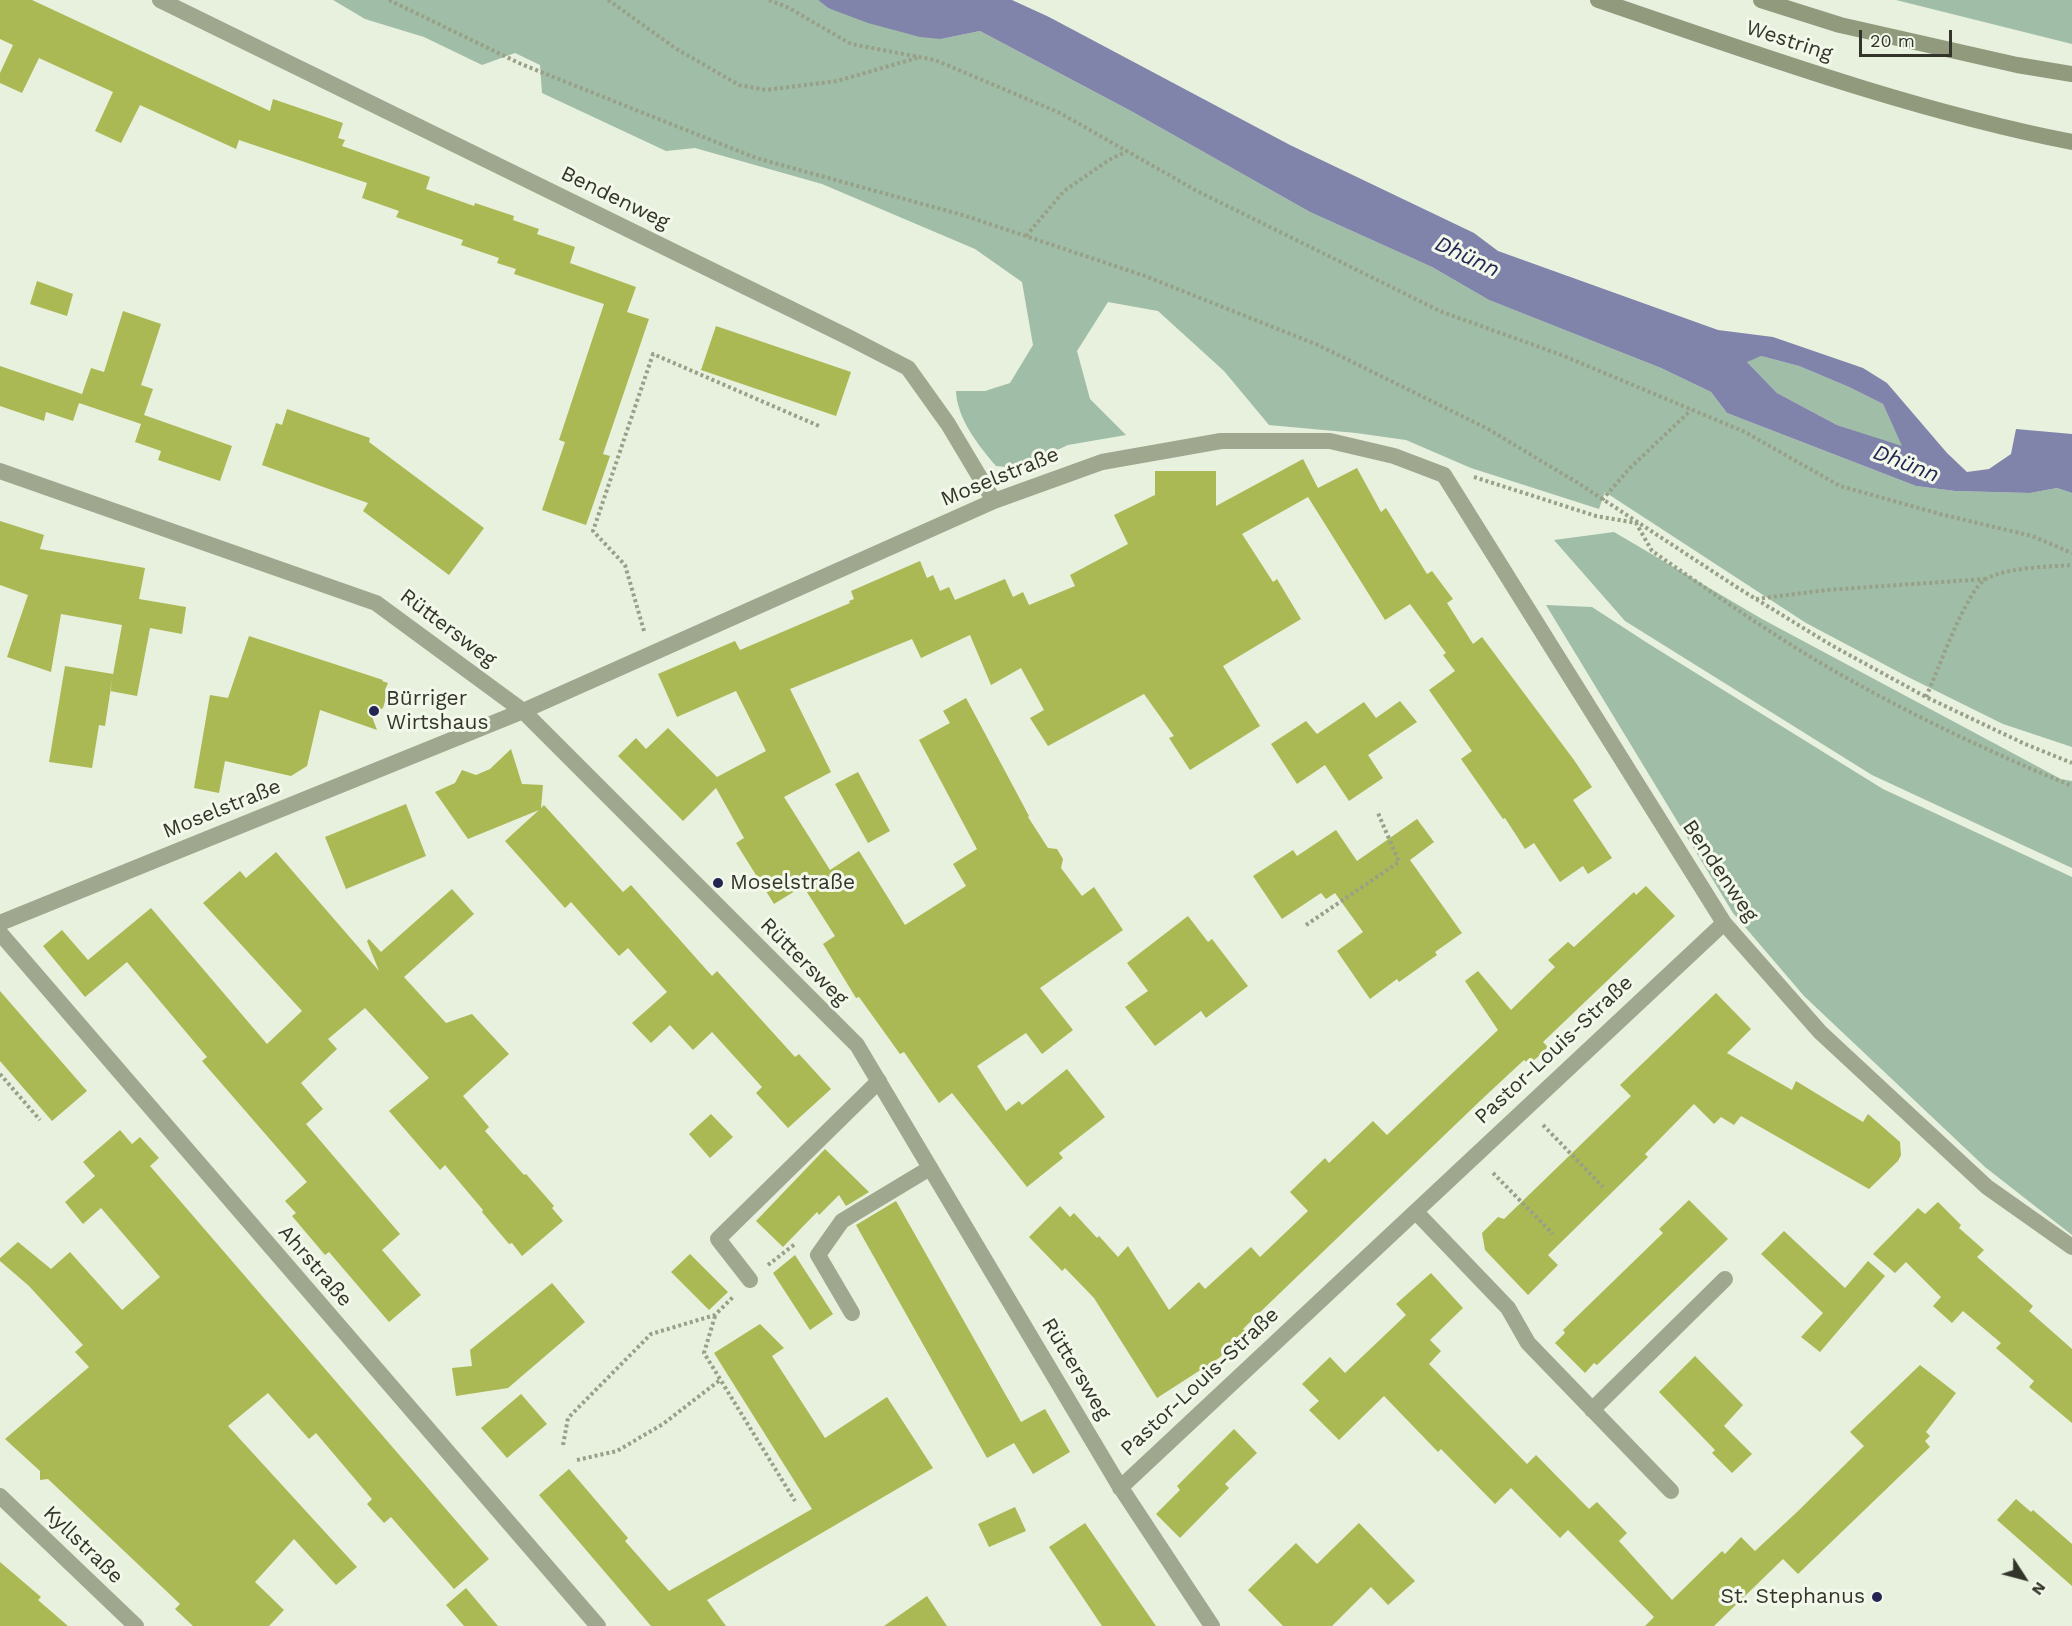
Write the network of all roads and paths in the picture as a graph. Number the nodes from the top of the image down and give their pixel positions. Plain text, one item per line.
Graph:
1 (160, 0) edge
2 (389, 0) edge
3 (608, 0) edge
4 (769, 0) edge
5 (1598, 0) edge
6 (1761, 0) edge
7 (919, 57) junction
8 (2072, 74) edge
9 (2072, 141) edge
10 (1128, 151) junction
11 (1026, 236) junction
12 (1691, 410) junction
13 (819, 426) dead end
14 (0, 471) edge
15 (1444, 475) junction
16 (1602, 500) junction
17 (994, 501) junction
18 (1636, 523) junction
19 (2072, 553) edge
20 (2072, 565) edge
21 (1985, 579) junction
22 (1756, 599) junction
23 (651, 654) junction
24 (1926, 697) junction
25 (523, 711) junction
26 (2072, 763) edge
27 (2072, 786) edge
28 (1378, 813) dead end
29 (0, 923) edge
30 (1724, 923) junction
31 (1306, 925) dead end
32 (0, 933) edge
33 (0, 1074) edge
34 (879, 1081) junction
35 (1526, 1107) junction
36 (40, 1120) dead end
37 (1476, 1156) junction
38 (930, 1168) junction
39 (1603, 1187) dead end
40 (1416, 1212) junction
41 (1553, 1234) dead end
42 (2072, 1246) edge
43 (1725, 1279) dead end
44 (750, 1280) dead end
45 (852, 1313) dead end
46 (715, 1315) dead end
47 (720, 1380) junction
48 (1592, 1410) junction
49 (577, 1460) dead end
50 (1120, 1488) junction
51 (1671, 1491) dead end
52 (0, 1496) edge
53 (795, 1501) dead end
54 (136, 1626) edge
55 (598, 1626) edge
56 (1212, 1626) edge

1 - 17 street, Bendenweg
2 - 11 path
3 - 7 path
4 - 7 path
5 - 9 main road, Westring
6 - 8 main road, Westring
7 - 10 path
10 - 11 path
10 - 12 path
11 - 16 path
12 - 16 path
12 - 19 path
13 - 23 path
14 - 25 street, Rüttersweg
15 - 17 street, Moselstraße
15 - 18 path
15 - 30 street, Bendenweg
16 - 18 path
17 - 23 street, Moselstraße
18 - 22 path
18 - 27 path
20 - 21 path
21 - 22 path
21 - 24 path
22 - 24 path
23 - 25 street, Moselstraße
24 - 26 path
25 - 29 street, Moselstraße
25 - 34 street, Rüttersweg
28 - 31 path
30 - 35 street, Pastor-Louis-Straße
30 - 42 street, Bendenweg
32 - 55 street, Ahrstraße
33 - 36 path
34 - 38 street, Rüttersweg
34 - 44 street
35 - 37 street, Pastor-Louis-Straße
35 - 39 path
37 - 40 street, Pastor-Louis-Straße
37 - 41 path
38 - 45 street
38 - 50 street, Rüttersweg
40 - 48 street
40 - 50 street, Pastor-Louis-Straße
43 - 48 street
46 - 47 path
47 - 49 path
47 - 53 path
48 - 51 street
50 - 56 street, Rüttersweg
52 - 54 street, Kyllstraße

